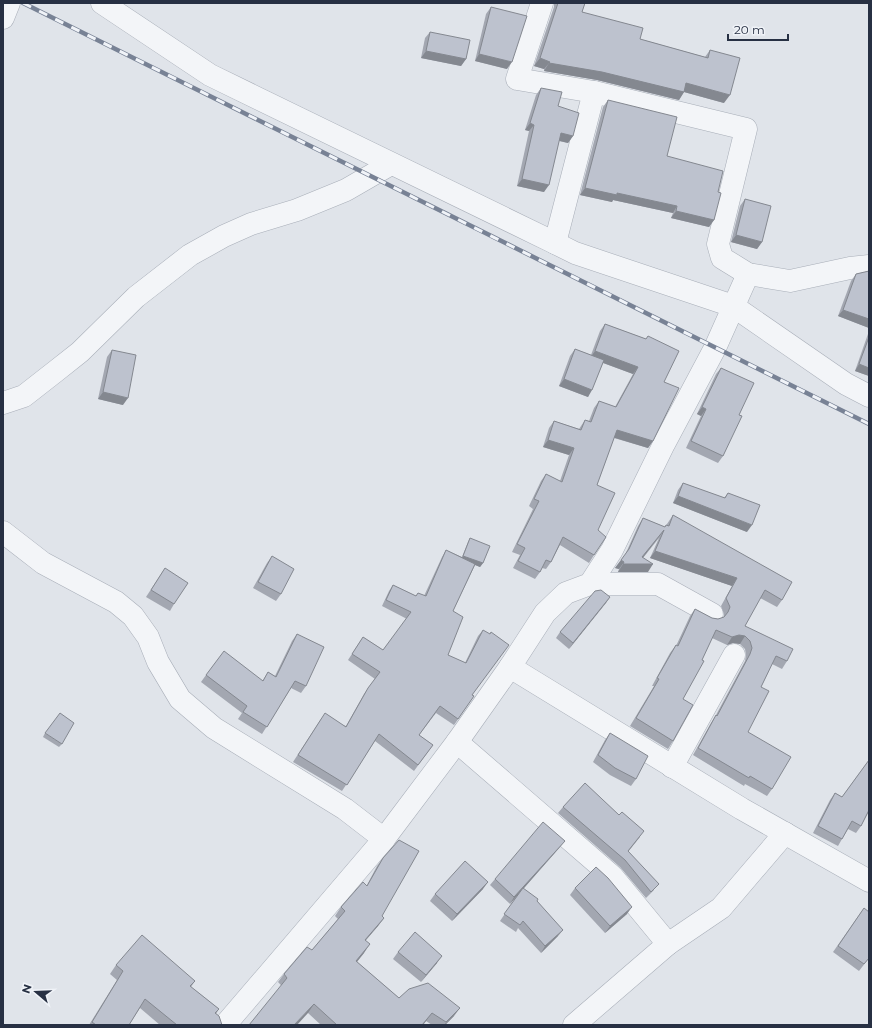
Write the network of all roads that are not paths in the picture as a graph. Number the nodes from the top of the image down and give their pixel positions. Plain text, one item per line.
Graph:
1 (9, 3) edge
2 (102, 3) edge
3 (542, 3) edge
4 (3, 18) edge
5 (594, 92) junction
6 (391, 164) junction
7 (555, 243) junction
8 (869, 266) edge
9 (748, 274) junction
10 (733, 306) junction
11 (869, 396) edge
12 (3, 403) edge
13 (3, 532) edge
14 (590, 584) junction
15 (712, 614) dead end
16 (734, 655) dead end
17 (510, 667) junction
18 (457, 742) junction
19 (672, 767) junction
20 (785, 833) junction
21 (384, 839) junction
22 (869, 881) edge
23 (668, 944) junction
24 (225, 1025) edge
25 (574, 1025) edge

1 - 4 street
2 - 6 street
3 - 5 street
5 - 7 street
5 - 9 street
6 - 7 street
6 - 12 street
7 - 10 street
8 - 9 street
9 - 10 street
10 - 11 street
10 - 14 street
13 - 21 street
14 - 15 street
14 - 17 street
16 - 19 street
17 - 18 street
17 - 19 street
18 - 21 street
18 - 23 street
19 - 20 street
20 - 22 street
20 - 23 street
21 - 24 street
23 - 25 street

